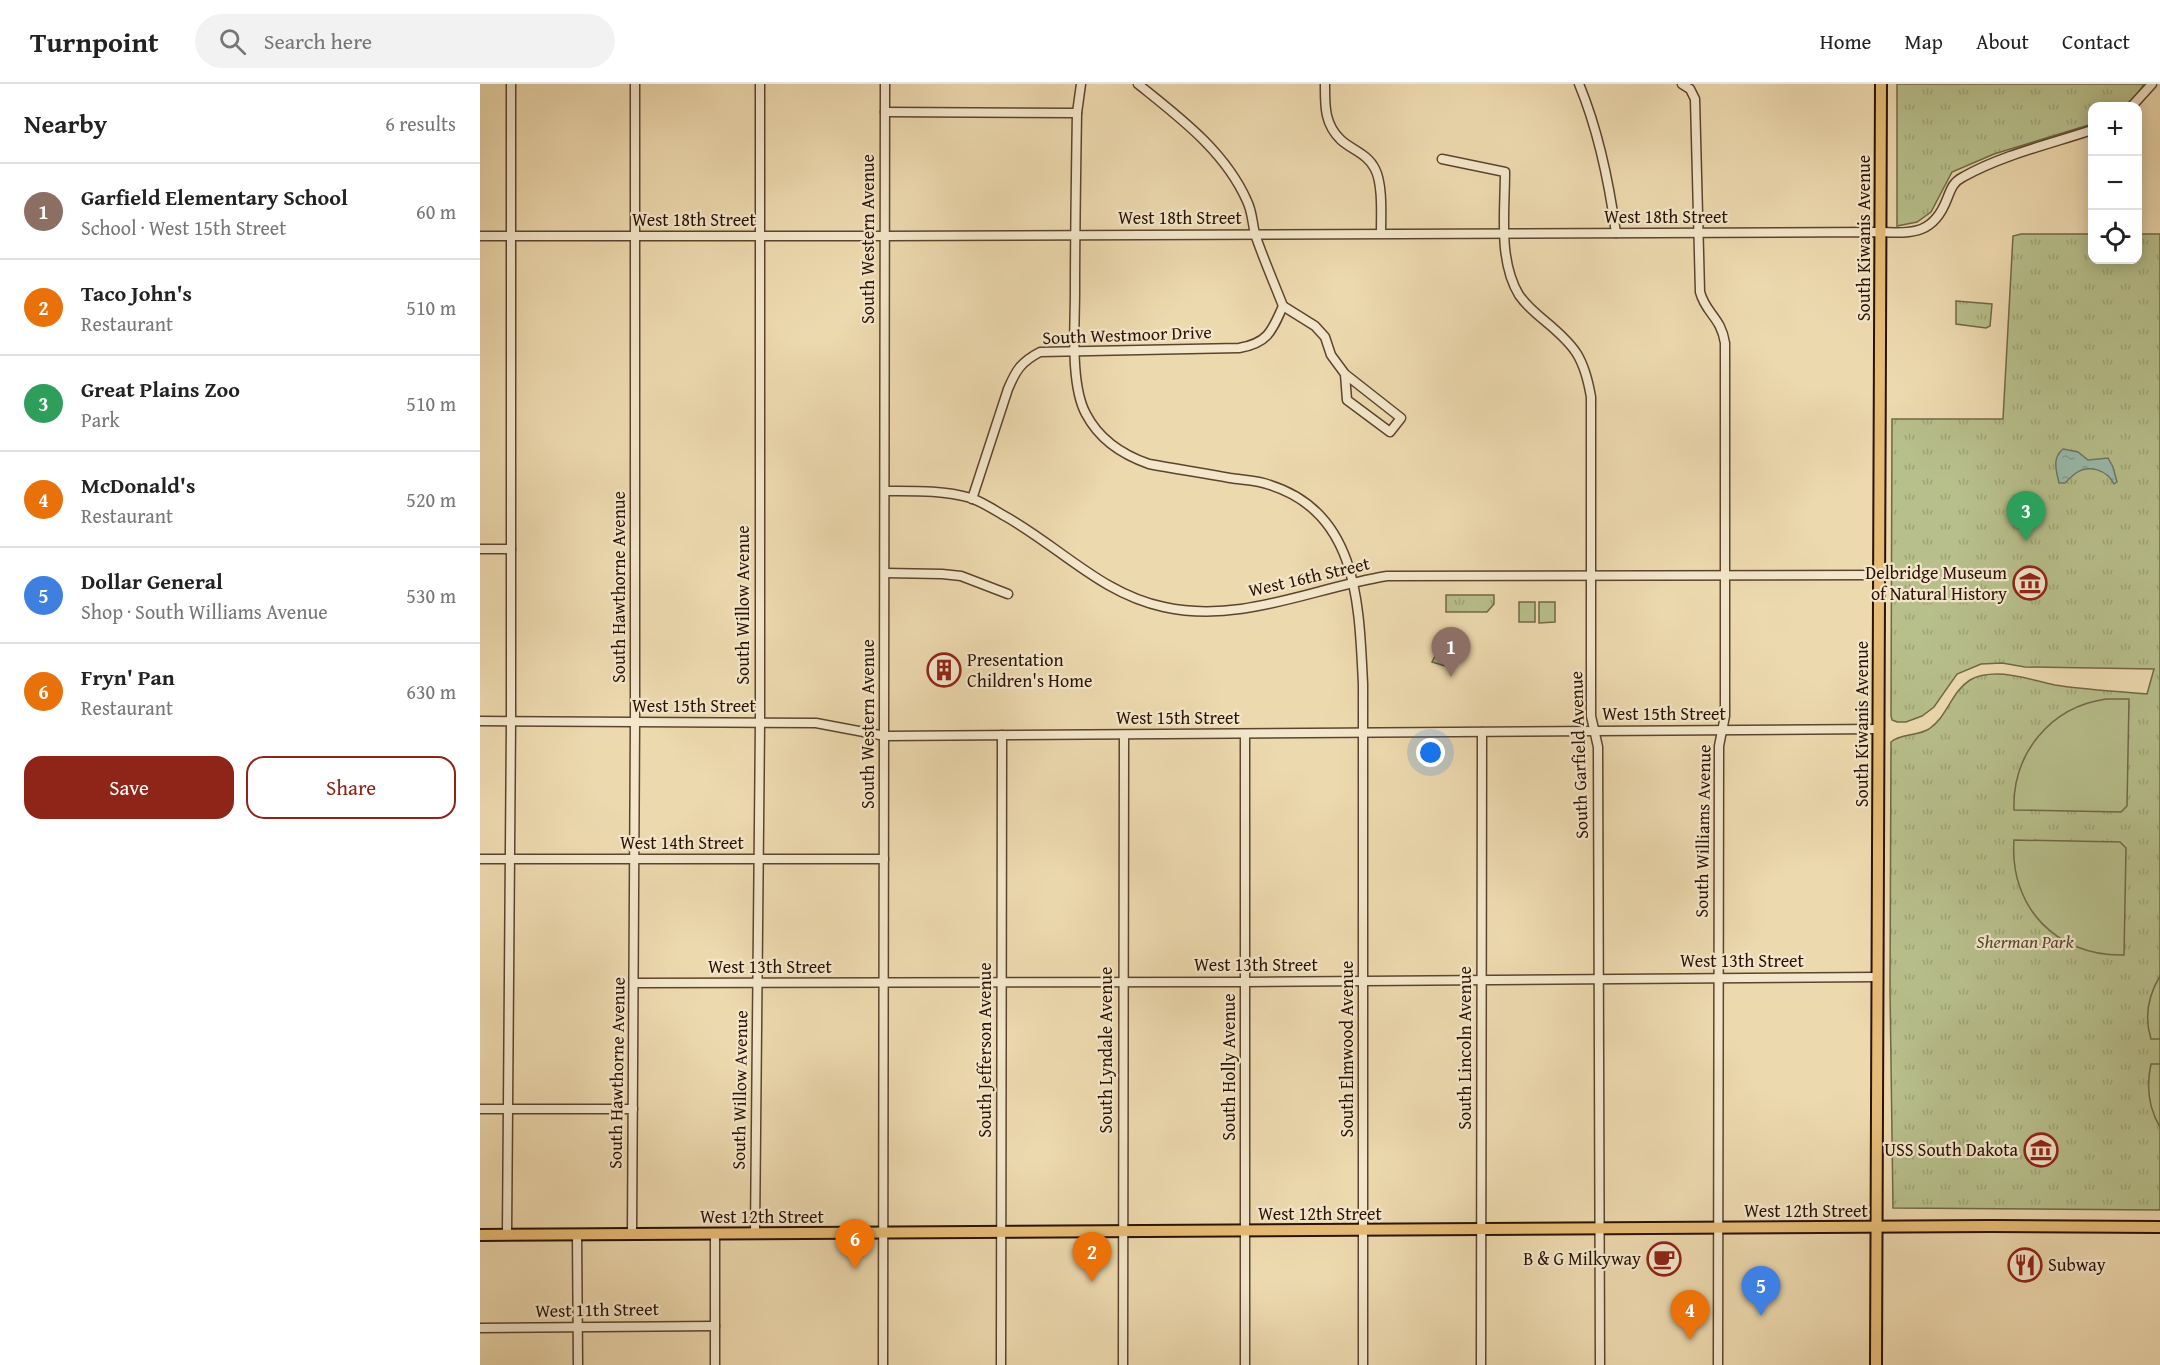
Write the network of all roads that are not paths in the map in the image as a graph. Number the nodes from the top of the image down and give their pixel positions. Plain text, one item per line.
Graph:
1 (512, 84) edge
2 (635, 84) edge
3 (760, 84) edge
4 (885, 84) edge
5 (1081, 84) edge
6 (1138, 84) edge
7 (1324, 84) edge
8 (1579, 84) edge
9 (1682, 84) edge
10 (1881, 84) edge
11 (2152, 84) edge
12 (2136, 102) edge
13 (885, 112) junction
14 (1077, 113) junction
15 (2088, 131) edge
16 (1442, 159) dead end
17 (1881, 232) junction
18 (1382, 233) junction
19 (1506, 233) junction
20 (1616, 233) junction
21 (1255, 234) junction
22 (1698, 234) junction
23 (1075, 235) junction
24 (480, 236) edge
25 (510, 236) junction
26 (635, 236) junction
27 (759, 236) junction
28 (885, 236) junction
29 (1283, 306) junction
30 (1075, 351) junction
31 (1345, 374) junction
32 (885, 491) junction
33 (972, 499) junction
34 (480, 549) edge
35 (511, 549) junction
36 (885, 573) junction
37 (1727, 575) junction
38 (1879, 575) junction
39 (1592, 576) junction
40 (1353, 582) junction
41 (1008, 594) dead end
42 (480, 721) edge
43 (511, 721) junction
44 (635, 723) junction
45 (760, 723) junction
46 (1878, 729) junction
47 (1721, 730) junction
48 (1594, 731) junction
49 (1482, 732) junction
50 (1363, 733) junction
51 (1245, 734) junction
52 (1002, 735) junction
53 (1124, 735) junction
54 (885, 736) junction
55 (480, 859) edge
56 (509, 859) junction
57 (759, 859) junction
58 (884, 859) junction
59 (634, 860) junction
60 (1877, 977) junction
61 (1718, 978) junction
62 (1599, 979) junction
63 (1481, 980) junction
64 (1363, 981) junction
65 (1123, 982) junction
66 (1245, 982) junction
67 (634, 983) junction
68 (885, 983) junction
69 (1001, 983) junction
70 (758, 984) junction
71 (480, 1109) edge
72 (509, 1109) junction
73 (633, 1109) junction
74 (1876, 1227) junction
75 (2160, 1227) edge
76 (1600, 1228) junction
77 (1718, 1228) junction
78 (1481, 1229) junction
79 (1245, 1230) junction
80 (1363, 1230) junction
81 (1122, 1231) junction
82 (884, 1232) junction
83 (1001, 1232) junction
84 (715, 1233) junction
85 (755, 1233) junction
86 (507, 1234) junction
87 (577, 1234) junction
88 (632, 1234) junction
89 (480, 1235) edge
90 (715, 1326) junction
91 (578, 1327) junction
92 (480, 1328) edge
93 (578, 1365) edge
94 (715, 1365) edge
95 (883, 1365) edge
96 (1001, 1365) edge
97 (1123, 1365) edge
98 (1245, 1365) edge
99 (1363, 1365) edge
100 (1481, 1365) edge
101 (1600, 1365) edge
102 (1718, 1365) edge
103 (1876, 1365) edge

1 - 25 street
2 - 26 street, South Hawthorne Avenue
3 - 27 street, South Willow Avenue
4 - 13 street, South Western Avenue
5 - 14 street
6 - 21 street
7 - 18 street
8 - 20 street
9 - 22 street
10 - 17 main road, South Kiwanis Avenue
11 - 12 street
13 - 14 street
13 - 28 street, South Western Avenue
14 - 23 street
15 - 17 street, West 18th Street
16 - 19 street, South Garfield Avenue
17 - 22 street, West 18th Street
17 - 38 main road, South Kiwanis Avenue
18 - 19 street, West 18th Street
18 - 21 street, West 18th Street
19 - 20 street, West 18th Street
19 - 39 street, South Garfield Avenue
20 - 22 street, West 18th Street
21 - 23 street, West 18th Street
21 - 29 street
22 - 37 street, South Williams Avenue
23 - 28 street, West 18th Street
23 - 30 street, South Elmwood Avenue
24 - 25 street, West 18th Street
25 - 26 street, West 18th Street
25 - 35 street
26 - 27 street, West 18th Street
26 - 44 street, South Hawthorne Avenue
27 - 28 street, West 18th Street
27 - 45 street, South Willow Avenue
28 - 32 street, South Western Avenue
29 - 30 street, South Westmoor Drive
29 - 31 street
30 - 33 street, South Westmoor Drive
30 - 40 street, South Elmwood Avenue
31 - 31 street
32 - 33 street, West 16th Street
32 - 36 street, South Western Avenue
33 - 40 street, West 16th Street
34 - 35 street
35 - 43 street
36 - 41 street
36 - 54 street, South Western Avenue
37 - 38 street, West 16th Street
37 - 39 street, West 16th Street
37 - 47 street, South Williams Avenue
38 - 46 main road, South Kiwanis Avenue
39 - 40 street, West 16th Street
39 - 48 street, South Garfield Avenue
40 - 50 street, South Elmwood Avenue
42 - 43 street, West 15th Street
43 - 44 street, West 15th Street
43 - 56 street
44 - 45 street, West 15th Street
44 - 59 street, South Hawthorne Avenue
45 - 54 street, West 15th Street
45 - 57 street, South Willow Avenue
46 - 47 street, West 15th Street
46 - 60 main road, South Kiwanis Avenue
47 - 48 street, West 15th Street
47 - 61 street, South Williams Avenue
48 - 49 street, West 15th Street
48 - 62 street, South Garfield Avenue
49 - 50 street, West 15th Street
49 - 63 street, South Lincoln Avenue
50 - 51 street, West 15th Street
50 - 64 street, South Elmwood Avenue
51 - 53 street, West 15th Street
51 - 66 street, South Holly Avenue
52 - 53 street, West 15th Street
52 - 54 street, West 15th Street
52 - 69 street, South Jefferson Avenue
53 - 65 street, South Lyndale Avenue
54 - 58 street, South Western Avenue
55 - 56 street, West 14th Street
56 - 59 street, West 14th Street
56 - 72 street
57 - 58 street, West 14th Street
57 - 59 street, West 14th Street
57 - 70 street, South Willow Avenue
58 - 68 street, South Western Avenue
59 - 67 street, South Hawthorne Avenue
60 - 61 street, West 13th Street
60 - 74 main road, South Kiwanis Avenue
61 - 62 street, West 13th Street
61 - 77 street, South Williams Avenue
62 - 63 street, West 13th Street
62 - 76 street, South Garfield Avenue
63 - 64 street, West 13th Street
63 - 78 street, South Lincoln Avenue
64 - 66 street, West 13th Street
64 - 80 street, South Elmwood Avenue
65 - 66 street, West 13th Street
65 - 69 street, West 13th Street
65 - 81 street, South Lyndale Avenue
66 - 79 street, South Holly Avenue
67 - 70 street, West 13th Street
67 - 73 street, South Hawthorne Avenue
68 - 69 street, West 13th Street
68 - 70 street, West 13th Street
68 - 82 street, South Western Avenue
69 - 83 street, South Jefferson Avenue
70 - 85 street, South Willow Avenue
71 - 72 street
72 - 73 street
72 - 86 street
73 - 88 street, South Hawthorne Avenue
74 - 75 main road, West 12th Street
74 - 77 main road, West 12th Street
74 - 103 main road, South Kiwanis Avenue
76 - 77 main road, West 12th Street
76 - 78 main road, West 12th Street
76 - 101 street, South Garfield Avenue
77 - 102 street, South Williams Avenue
78 - 80 main road, West 12th Street
78 - 100 street, South Lincoln Avenue
79 - 80 main road, West 12th Street
79 - 81 main road, West 12th Street
79 - 98 street, South Holly Avenue
80 - 99 street, South Elmwood Avenue
81 - 83 main road, West 12th Street
81 - 97 street, South Lyndale Avenue
82 - 83 main road, West 12th Street
82 - 85 main road, West 12th Street
82 - 95 street, South Western Avenue
83 - 96 street, South Jefferson Avenue
84 - 85 main road, West 12th Street
84 - 88 main road, West 12th Street
84 - 90 street
86 - 87 main road, West 12th Street
86 - 89 main road, West 12th Street
87 - 88 main road, West 12th Street
87 - 91 street
90 - 91 street, West 11th Street
90 - 94 street
91 - 92 street, West 11th Street
91 - 93 street

